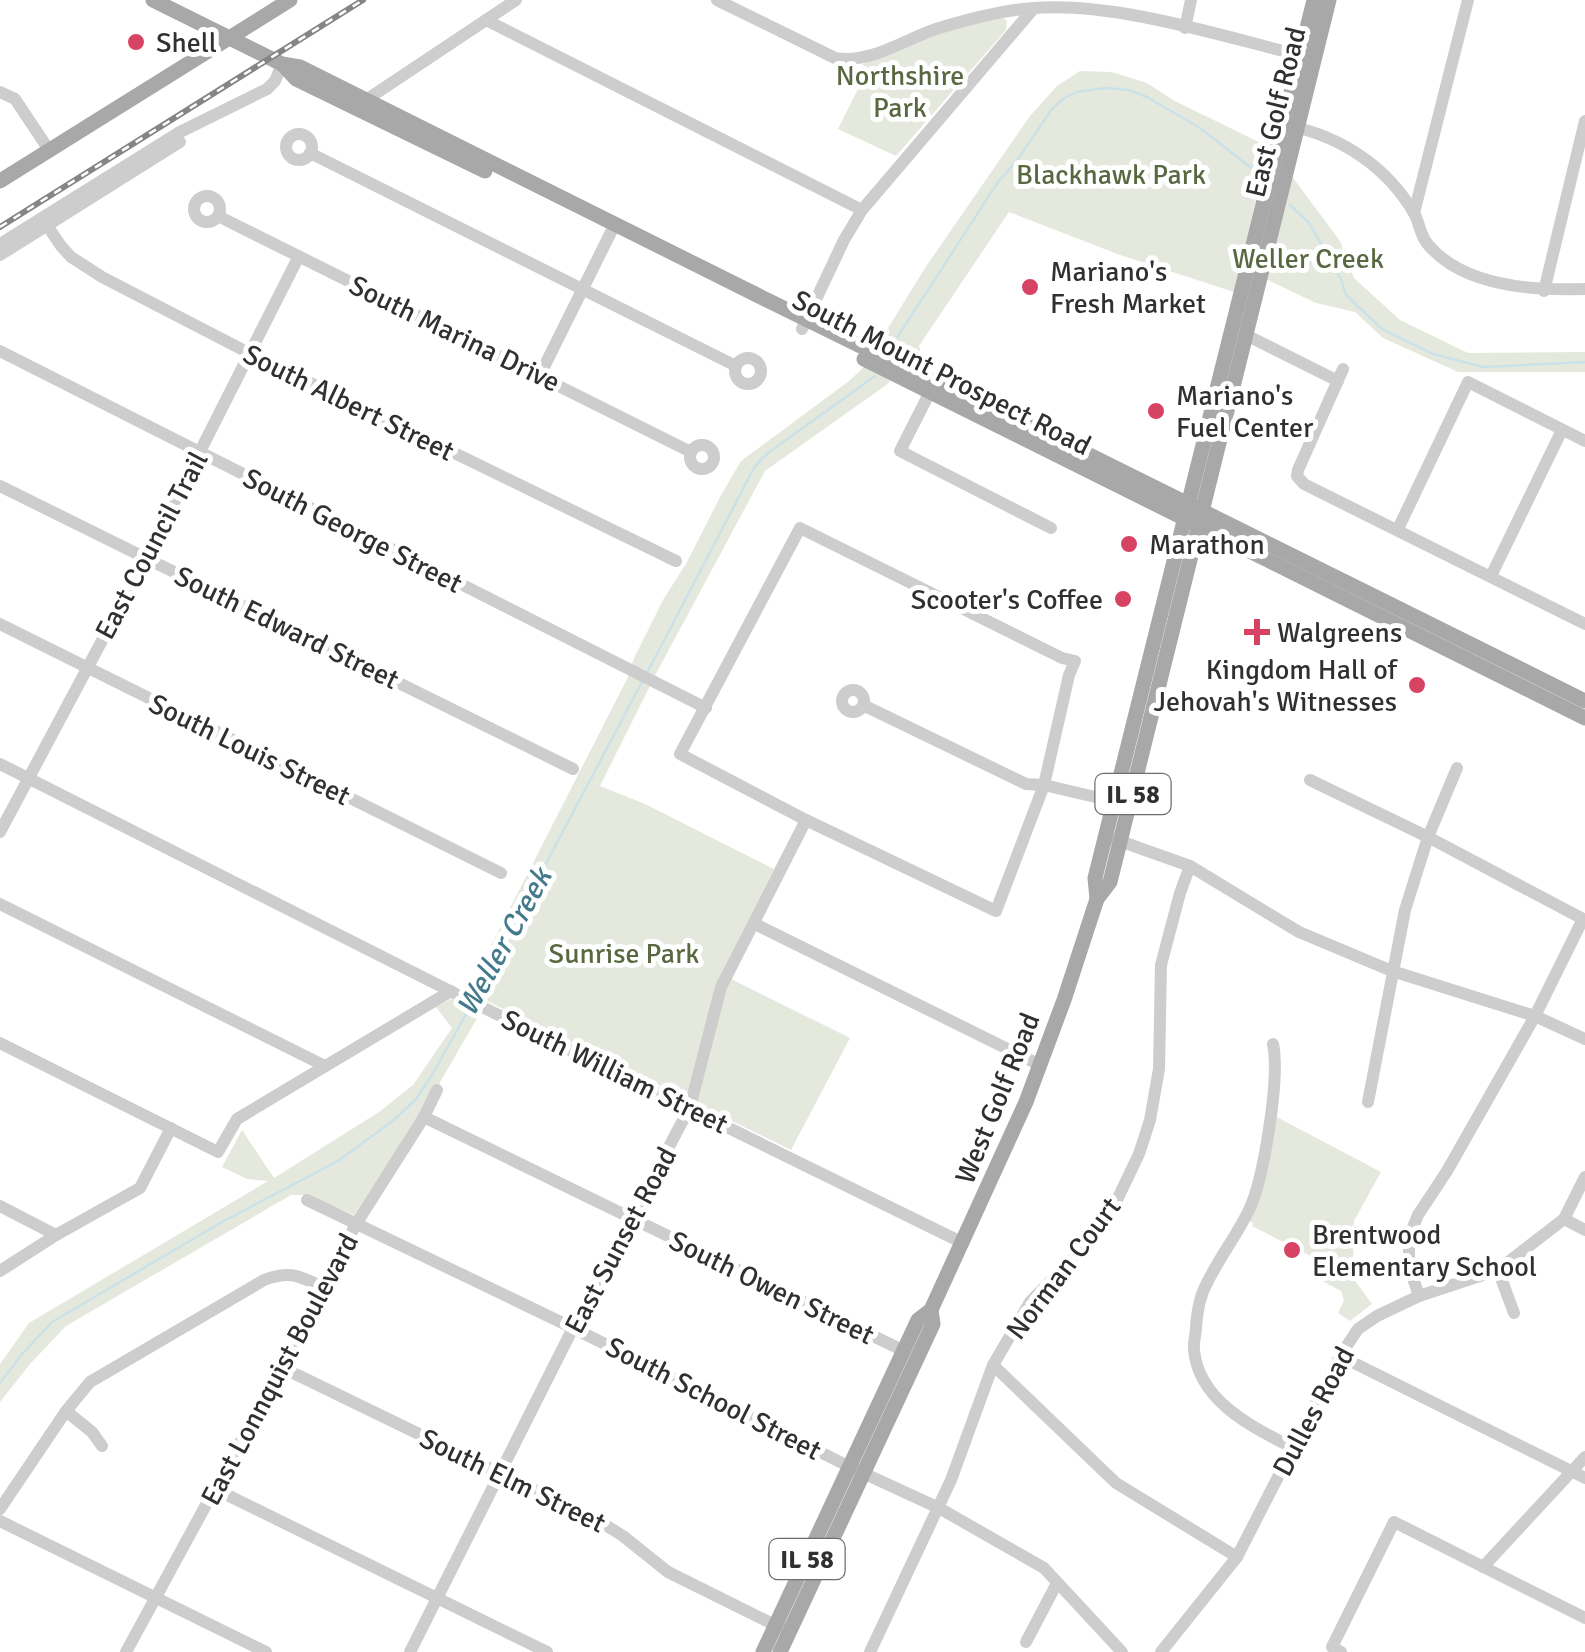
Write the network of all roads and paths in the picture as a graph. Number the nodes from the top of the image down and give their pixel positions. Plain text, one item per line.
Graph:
1 (153, 0) edge
2 (290, 0) edge
3 (516, 0) edge
4 (1192, 0) edge
5 (1314, 0) edge
6 (1329, 0) edge
7 (1468, 0) edge
8 (727, 2) edge
9 (1034, 8) junction
10 (486, 20) junction
11 (1185, 28) junction
12 (229, 38) junction
13 (1307, 57) junction
14 (282, 64) junction
15 (296, 79) junction
16 (267, 89) junction
17 (0, 92) edge
18 (360, 103) junction
19 (1585, 121) edge
20 (1290, 126) junction
21 (49, 150) junction
22 (310, 152) dead end
23 (0, 180) edge
24 (862, 210) junction
25 (1414, 213) junction
26 (218, 216) dead end
27 (44, 221) junction
28 (613, 229) junction
29 (0, 244) edge
30 (0, 254) edge
31 (299, 256) junction
32 (1585, 289) edge
33 (583, 290) junction
34 (1544, 291) junction
35 (804, 324) junction
36 (1246, 335) junction
37 (0, 351) edge
38 (249, 353) junction
39 (736, 366) dead end
40 (540, 376) junction
41 (932, 387) junction
42 (1562, 430) junction
43 (1204, 442) junction
44 (1585, 442) edge
45 (691, 452) dead end
46 (200, 453) junction
47 (0, 486) edge
48 (1154, 487) junction
49 (1208, 491) junction
50 (1194, 516) junction
51 (1051, 528) dead end
52 (1398, 530) junction
53 (1228, 542) junction
54 (1267, 544) junction
55 (146, 558) junction
56 (1192, 558) junction
57 (676, 561) dead end
58 (1491, 576) junction
59 (1585, 623) edge
60 (0, 624) edge
61 (86, 667) junction
62 (1585, 701) edge
63 (863, 705) dead end
64 (706, 708) junction
65 (1585, 718) edge
66 (0, 764) edge
67 (1457, 768) dead end
68 (573, 769) dead end
69 (28, 778) junction
70 (1310, 780) dead end
71 (1044, 786) junction
72 (1123, 803) junction
73 (806, 820) junction
74 (0, 832) edge
75 (1428, 837) junction
76 (1114, 839) junction
77 (1190, 866) junction
78 (501, 873) dead end
79 (0, 904) edge
80 (1582, 919) edge
81 (755, 924) junction
82 (1392, 971) junction
83 (451, 991) junction
84 (1535, 1016) junction
85 (1585, 1038) edge
86 (0, 1044) edge
87 (1273, 1044) dead end
88 (1040, 1065) junction
89 (325, 1066) junction
90 (437, 1090) dead end
91 (1368, 1102) dead end
92 (690, 1107) junction
93 (424, 1117) junction
94 (171, 1128) junction
95 (1585, 1177) edge
96 (307, 1200) dead end
97 (0, 1206) edge
98 (631, 1218) junction
99 (1564, 1219) junction
100 (356, 1224) junction
101 (1585, 1230) edge
102 (56, 1235) junction
103 (963, 1243) junction
104 (1498, 1270) junction
105 (0, 1271) edge
106 (323, 1287) junction
107 (1419, 1296) junction
108 (931, 1310) junction
109 (1514, 1313) dead end
110 (573, 1328) junction
111 (904, 1352) junction
112 (1340, 1356) junction
113 (993, 1365) junction
114 (282, 1368) junction
115 (66, 1411) junction
116 (102, 1446) dead end
117 (1293, 1448) junction
118 (1585, 1457) edge
119 (857, 1470) junction
120 (500, 1474) junction
121 (1578, 1475) edge
122 (216, 1489) junction
123 (0, 1508) edge
124 (939, 1508) junction
125 (0, 1521) edge
126 (1237, 1557) junction
127 (1483, 1566) junction
128 (1057, 1583) junction
129 (155, 1598) junction
130 (437, 1598) junction
131 (1585, 1618) edge
132 (783, 1629) junction
133 (1026, 1642) dead end
134 (1336, 1650) edge
135 (126, 1652) edge
136 (266, 1652) edge
137 (410, 1652) edge
138 (547, 1652) edge
139 (763, 1652) edge
140 (780, 1652) edge
141 (870, 1652) edge
142 (1122, 1652) edge
143 (1161, 1652) edge

1 - 12 main road, South Mount Prospect Road
2 - 12 main road
3 - 10 street
4 - 11 street
5 - 13 main road, East Golf Road / IL 58
6 - 13 main road, East Golf Road / IL 58
7 - 25 street
8 - 9 street
9 - 11 street
9 - 24 street
10 - 18 street
10 - 24 street
11 - 13 street
12 - 14 main road, South Mount Prospect Road
12 - 21 main road
13 - 20 main road, East Golf Road / IL 58
14 - 15 main road, South Mount Prospect Road
14 - 16 street
14 - 18 main road, South Mount Prospect Road
15 - 16 street
15 - 18 main road, South Mount Prospect Road
16 - 27 street
17 - 21 street
18 - 28 main road, South Mount Prospect Road
19 - 34 street
20 - 25 street
20 - 36 main road, East Golf Road / IL 58
20 - 43 main road, East Golf Road / IL 58
21 - 23 main road
22 - 33 street
24 - 35 street
25 - 34 street
26 - 31 street, South Marina Drive
27 - 29 street
27 - 30 street
27 - 38 street, South Albert Street
28 - 33 street
28 - 35 main road, South Mount Prospect Road
31 - 38 street, East Council Trail
31 - 40 street, South Marina Drive
32 - 34 street
33 - 39 street
33 - 40 street
35 - 41 main road, South Mount Prospect Road
36 - 49 main road, East Golf Road / IL 58
36 - 52 street
37 - 46 street, South George Street
38 - 46 street, East Council Trail
38 - 57 street, South Albert Street
40 - 45 street, South Marina Drive
41 - 48 main road, South Mount Prospect Road
41 - 50 main road, South Mount Prospect Road
41 - 51 street
42 - 44 street
42 - 52 street
42 - 58 street
43 - 48 main road
43 - 50 main road, East Golf Road / IL 58
46 - 55 street, East Council Trail
46 - 64 street, South George Street
47 - 55 street, South Edward Street
48 - 50 main road, South Mount Prospect Road
49 - 50 main road, East Golf Road / IL 58
49 - 54 main road
50 - 53 main road, South Mount Prospect Road
50 - 54 main road, South Mount Prospect Road
50 - 56 main road, West Golf Road / IL 58
50 - 72 main road, West Golf Road / IL 58
52 - 58 street
53 - 56 main road
53 - 65 main road, South Mount Prospect Road
54 - 62 main road, South Mount Prospect Road
55 - 61 street, East Council Trail
55 - 68 street, South Edward Street
56 - 72 main road, West Golf Road / IL 58
58 - 59 street
60 - 61 street, South Louis Street
61 - 69 street, East Council Trail
61 - 78 street, South Louis Street
63 - 71 street
64 - 71 street
64 - 73 street
66 - 69 street, South William Street
67 - 75 street
69 - 74 street, East Council Trail
69 - 83 street, South William Street
70 - 75 street
71 - 72 street
71 - 73 street
72 - 76 main road, West Golf Road / IL 58
73 - 81 street, East Sunset Road
75 - 80 street
75 - 82 street
76 - 77 street
76 - 88 main road, West Golf Road / IL 58
77 - 82 street
77 - 113 street, Norman Court
79 - 89 street
80 - 84 street
81 - 88 street
81 - 92 street, East Sunset Road
82 - 84 street
82 - 91 street
83 - 89 street
83 - 92 street, South William Street
84 - 85 street
84 - 107 street
86 - 94 street
87 - 117 street
88 - 103 main road, West Golf Road / IL 58
89 - 94 street
90 - 93 street, East Lonnquist Boulevard
92 - 98 street, East Sunset Road
92 - 103 street, South William Street
93 - 98 street, South Owen Street
93 - 100 street, East Lonnquist Boulevard
94 - 102 street
95 - 99 street
96 - 100 street, South School Street
97 - 102 street
98 - 110 street, East Sunset Road
98 - 111 street, South Owen Street
99 - 101 street
99 - 104 street, Dulles Road
100 - 106 street, East Lonnquist Boulevard
100 - 110 street, South School Street
102 - 105 street
103 - 108 main road, West Golf Road / IL 58
104 - 107 street, Dulles Road
104 - 109 street
106 - 114 street, East Lonnquist Boulevard
106 - 115 street
107 - 112 street, Dulles Road
108 - 111 main road, West Golf Road / IL 58
108 - 119 main road, West Golf Road / IL 58
110 - 119 street, South School Street
110 - 120 street, East Sunset Road
111 - 119 main road, West Golf Road / IL 58
112 - 117 street, Dulles Road
112 - 121 street
113 - 124 street, Norman Court
113 - 126 street
114 - 120 street, South Elm Street
114 - 122 street, East Lonnquist Boulevard
115 - 116 street
115 - 123 street
117 - 126 street, Dulles Road
118 - 121 street
119 - 124 street, South School Street
119 - 132 main road, West Golf Road / IL 58
120 - 130 street, East Sunset Road
120 - 132 street, South Elm Street
121 - 127 street
122 - 129 street, East Lonnquist Boulevard
122 - 130 street
124 - 128 street, South School Street
124 - 141 street, Norman Court
125 - 129 street
126 - 143 street, Dulles Road
127 - 131 street
127 - 134 street
128 - 133 street
128 - 142 street, South School Street
129 - 135 street, East Lonnquist Boulevard
129 - 136 street
130 - 137 street, East Sunset Road
130 - 138 street
132 - 139 main road, West Golf Road / IL 58
132 - 140 main road, West Golf Road / IL 58

